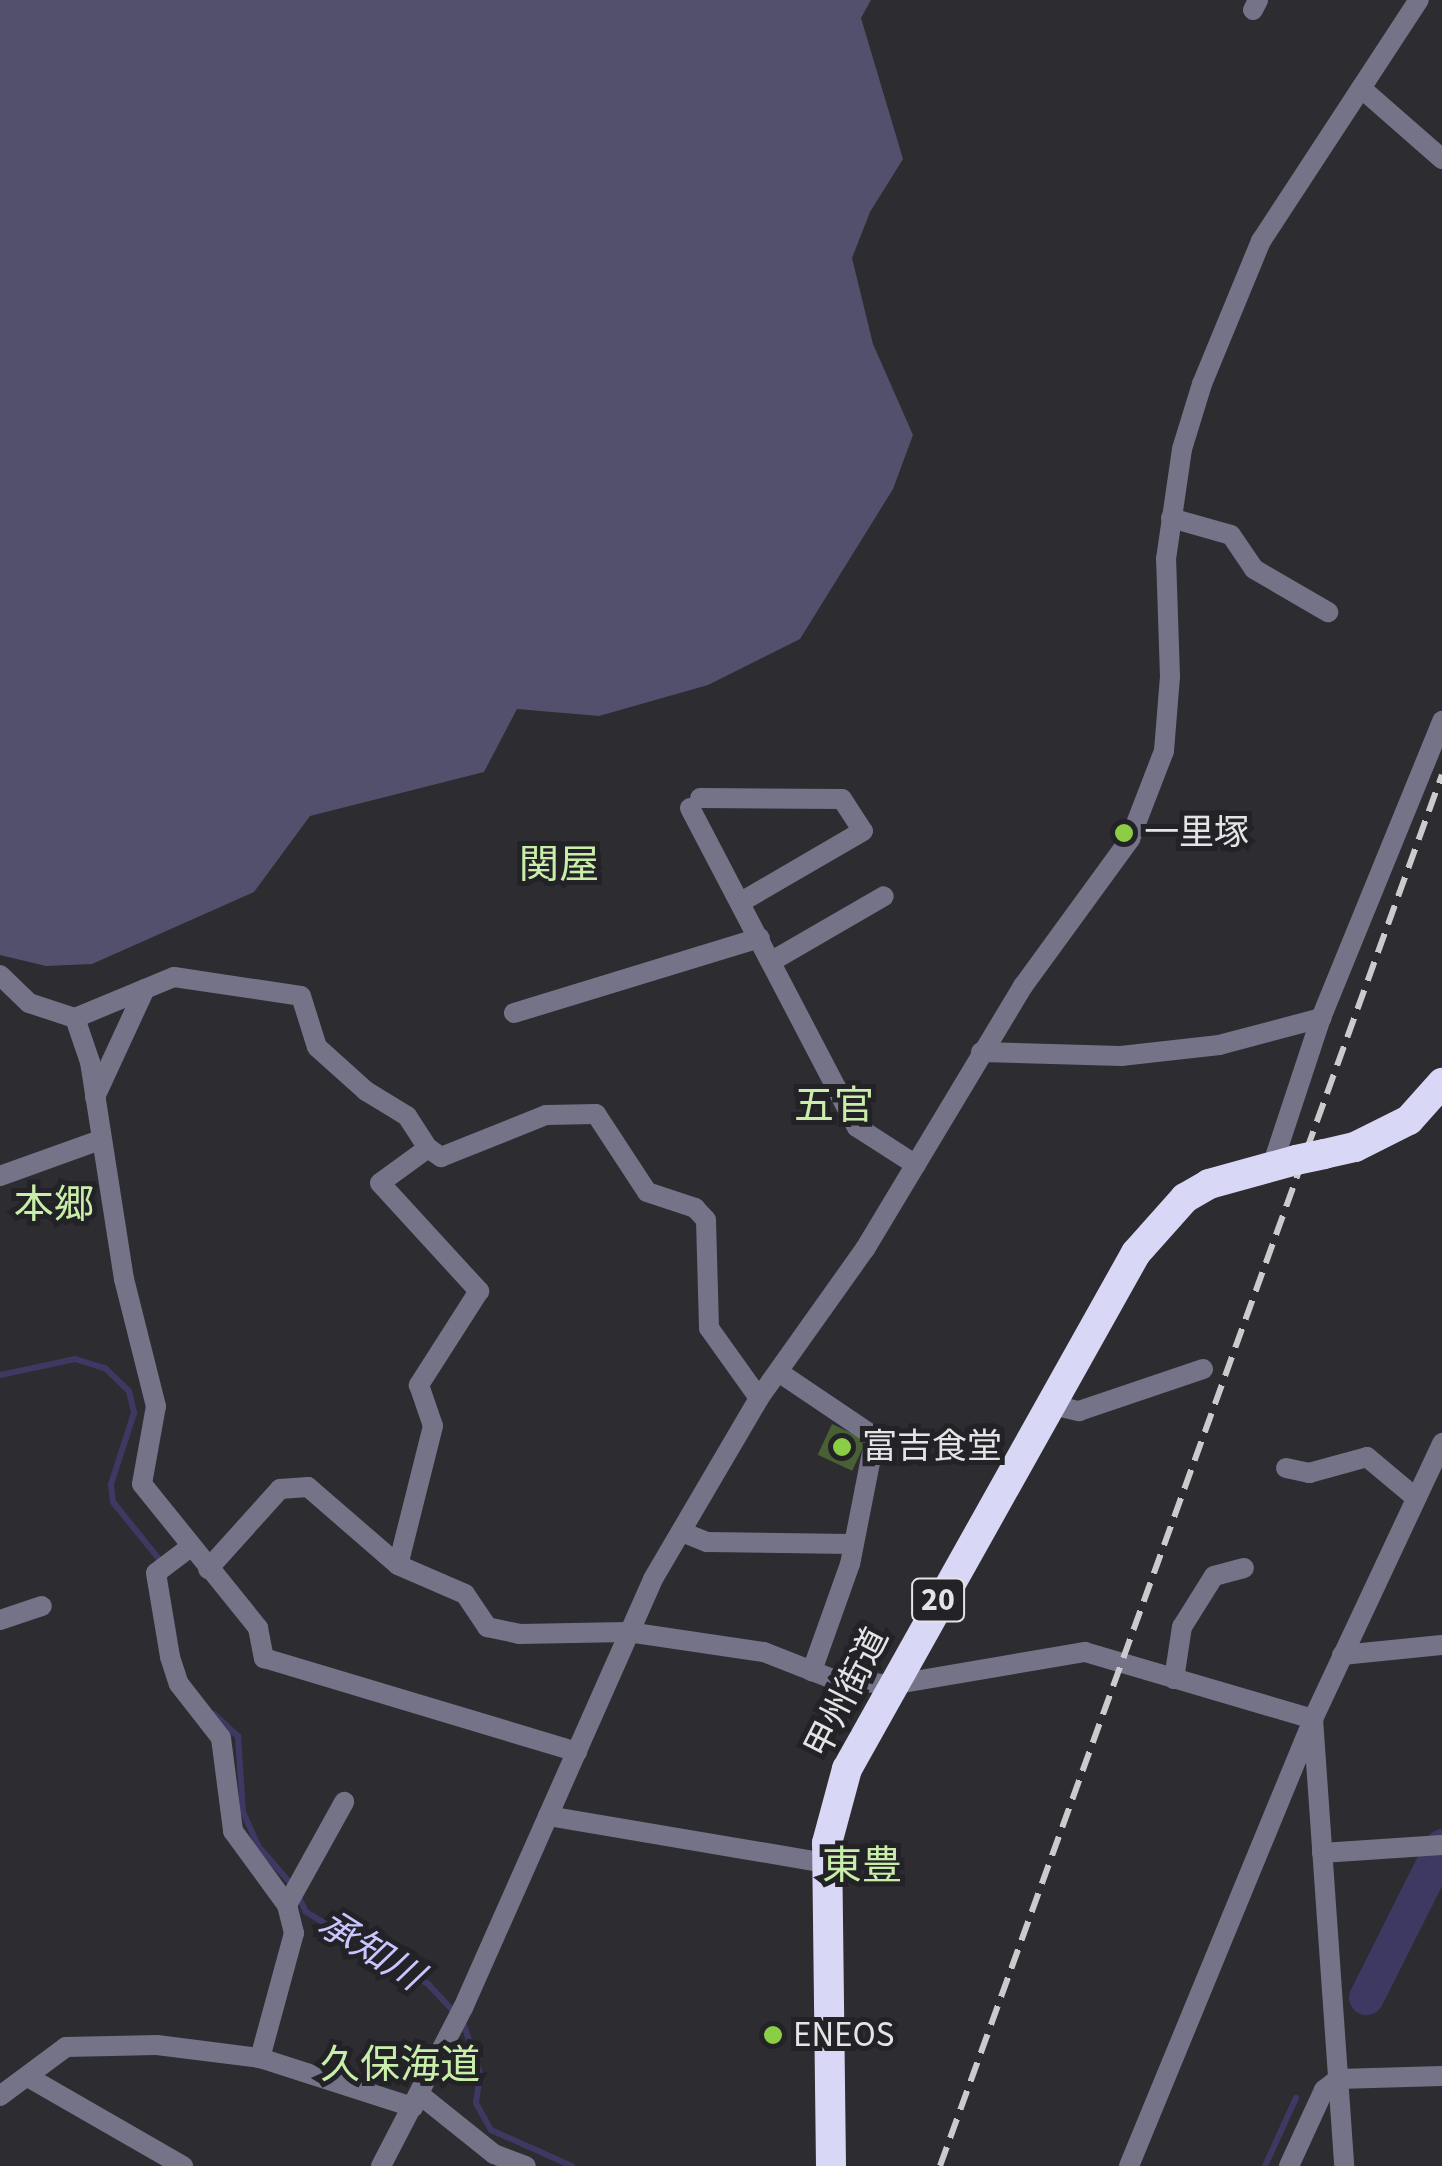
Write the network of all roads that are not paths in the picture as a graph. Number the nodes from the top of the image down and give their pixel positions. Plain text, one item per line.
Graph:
1 (1419, 0) edge
2 (1361, 88) junction
3 (1442, 159) edge
4 (1171, 518) junction
5 (1328, 612) dead end
6 (1442, 721) edge
7 (884, 896) dead end
8 (741, 902) junction
9 (760, 938) junction
10 (772, 961) junction
11 (0, 975) edge
12 (145, 989) junction
13 (514, 1014) dead end
14 (76, 1018) junction
15 (1321, 1018) junction
16 (981, 1052) junction
17 (1442, 1083) edge
18 (94, 1098) junction
19 (100, 1140) junction
20 (428, 1148) junction
21 (1297, 1160) junction
22 (916, 1166) junction
23 (0, 1176) edge
24 (1202, 1369) dead end
25 (780, 1372) junction
26 (760, 1398) junction
27 (1048, 1404) junction
28 (1442, 1443) edge
29 (1286, 1468) dead end
30 (1416, 1498) junction
31 (682, 1532) junction
32 (851, 1544) junction
33 (189, 1548) junction
34 (398, 1565) junction
35 (1244, 1568) dead end
36 (208, 1569) junction
37 (42, 1606) dead end
38 (0, 1620) edge
39 (628, 1632) junction
40 (1442, 1645) edge
41 (1342, 1655) junction
42 (812, 1670) junction
43 (1174, 1679) junction
44 (891, 1685) junction
45 (1313, 1719) junction
46 (577, 1752) junction
47 (344, 1802) dead end
48 (548, 1816) junction
49 (1442, 1845) edge
50 (1322, 1853) junction
51 (826, 1863) junction
52 (294, 1896) junction
53 (260, 2058) junction
54 (1442, 2076) edge
55 (28, 2077) junction
56 (1338, 2079) junction
57 (0, 2096) edge
58 (417, 2101) junction
59 (182, 2166) edge
60 (381, 2166) edge
61 (526, 2166) edge
62 (831, 2166) edge
63 (1129, 2166) edge
64 (1290, 2166) edge
65 (1344, 2166) edge

1 - 2 street
2 - 3 street
2 - 4 street
4 - 5 street
4 - 16 street
6 - 15 street
7 - 10 street
8 - 8 street
8 - 9 street
9 - 10 street
9 - 13 street
10 - 22 street
11 - 14 street
12 - 14 street
12 - 18 street
12 - 20 street
14 - 18 street
15 - 16 street
15 - 21 street
16 - 22 street
17 - 21 highway, 甲州街道 / 20
18 - 19 street
19 - 23 street
19 - 33 street
20 - 26 street
20 - 34 street
21 - 27 highway, 甲州街道 / 20
22 - 25 street
24 - 27 street
25 - 26 street
25 - 32 street
26 - 31 street
27 - 44 highway, 甲州街道 / 20
28 - 30 street
29 - 30 street
30 - 41 street
31 - 32 street
31 - 39 street
32 - 42 street
33 - 36 street
33 - 52 street
34 - 36 street
34 - 39 street
35 - 43 street
36 - 46 street
37 - 38 street
39 - 42 street
39 - 46 street
40 - 41 street
41 - 45 street
42 - 44 street
43 - 44 street
43 - 45 street
44 - 51 highway, 甲州街道 / 20
45 - 50 street
45 - 63 street
46 - 48 street
47 - 52 street
48 - 51 street
48 - 58 street
49 - 50 street
50 - 56 street
51 - 62 highway, 甲州街道 / 20
52 - 53 street
53 - 55 street
53 - 58 street
54 - 56 street
55 - 57 street
55 - 59 street
56 - 64 street
56 - 65 street
58 - 60 street
58 - 61 street

